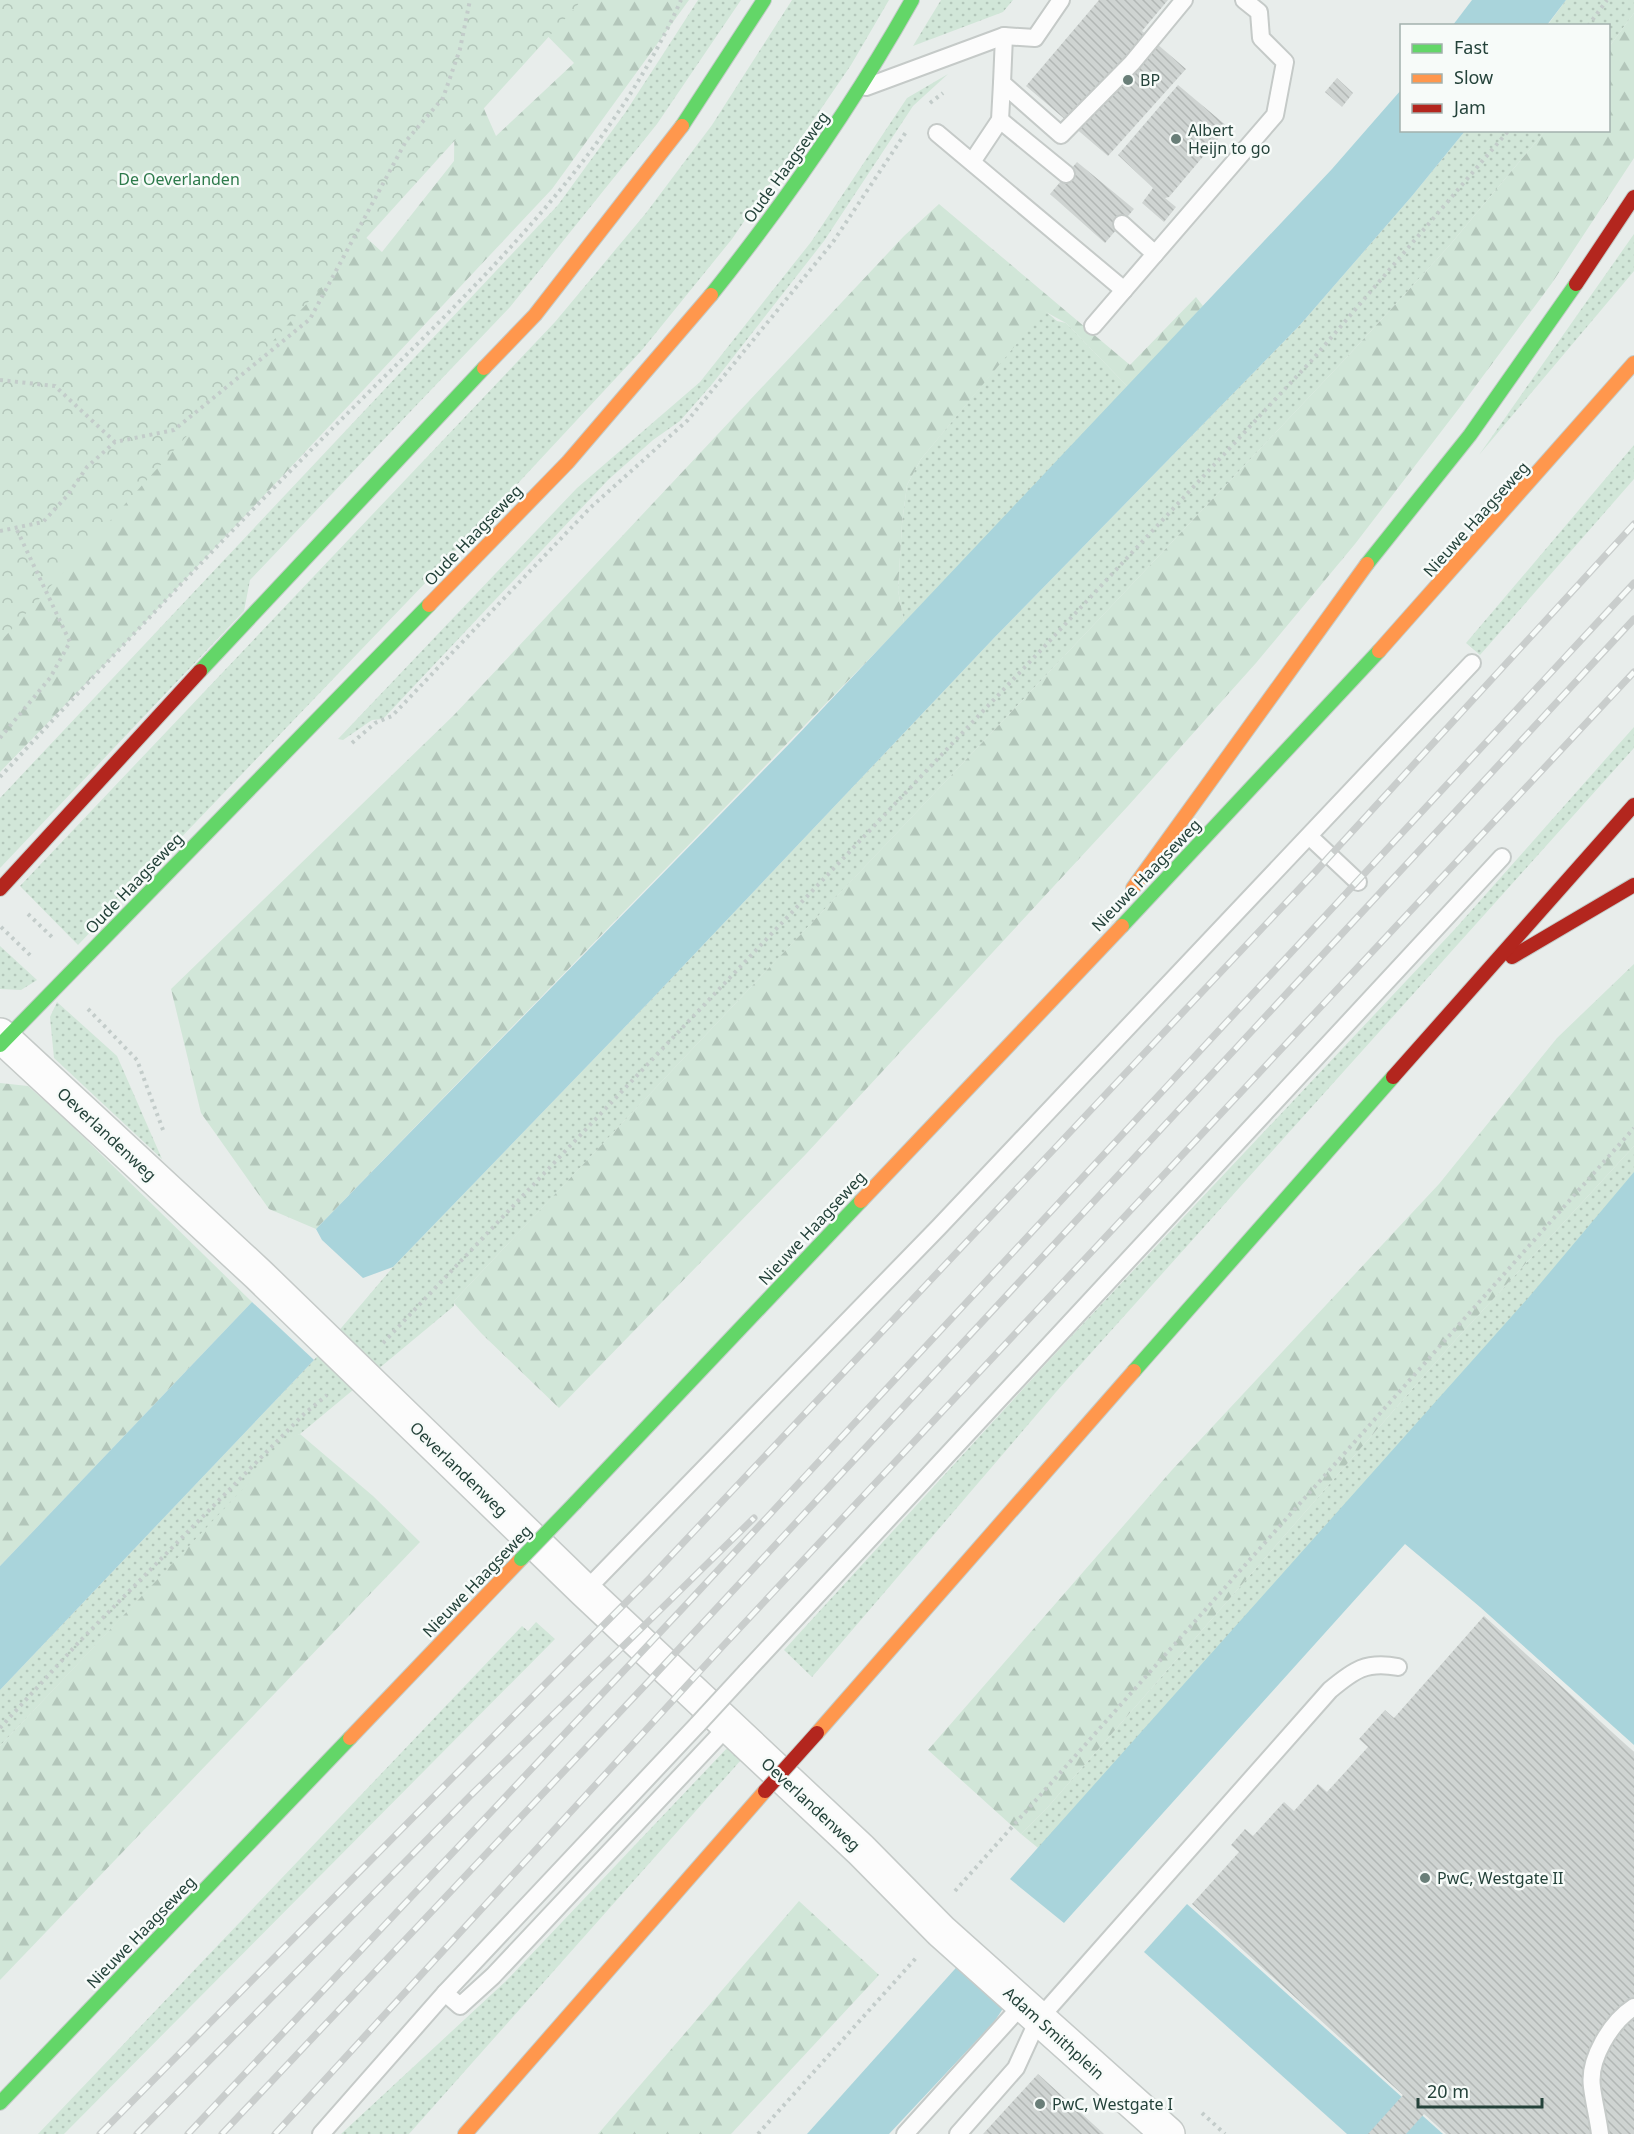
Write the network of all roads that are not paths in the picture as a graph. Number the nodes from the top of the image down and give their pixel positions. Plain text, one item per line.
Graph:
1 (764, 0) edge
2 (912, 0) edge
3 (1061, 0) edge
4 (1184, 0) edge
5 (1244, 0) edge
6 (1004, 36) junction
7 (1002, 82) junction
8 (862, 88) junction
9 (1000, 120) junction
10 (937, 133) dead end
11 (972, 162) junction
12 (1066, 174) dead end
13 (1634, 197) edge
14 (1122, 224) dead end
15 (1155, 254) junction
16 (1124, 290) junction
17 (1093, 326) dead end
18 (1634, 363) edge
19 (455, 577) joint
20 (1472, 663) dead end
21 (1634, 806) edge
22 (1309, 836) junction
23 (1502, 857) dead end
24 (1359, 882) dead end
25 (1634, 885) edge
26 (0, 889) edge
27 (122, 918) joint
28 (1488, 971) junction
29 (1059, 990) junction
30 (2, 1040) edge
31 (585, 1591) junction
32 (1398, 1667) dead end
33 (713, 1725) junction
34 (941, 1931) joint
35 (445, 1993) junction
36 (1634, 2007) edge
37 (1030, 2013) junction
38 (0, 2103) edge
39 (321, 2134) edge
40 (465, 2134) edge
41 (905, 2134) edge
42 (958, 2134) edge
43 (1168, 2134) edge
44 (1600, 2134) edge

1 - 26 main road
2 - 8 main road, Oude Haagseweg
3 - 6 lane
4 - 7 lane
5 - 15 lane
6 - 7 lane
6 - 8 lane
7 - 9 lane
8 - 19 main road, Oude Haagseweg
9 - 11 lane
9 - 12 lane
10 - 11 lane
11 - 16 lane
13 - 29 main road
14 - 15 lane
15 - 16 lane
16 - 17 lane
18 - 29 main road, Nieuwe Haagseweg
19 - 27 lane
20 - 22 lane
21 - 28 main road
22 - 24 lane
22 - 31 lane
23 - 33 lane, bridge
25 - 28 main road
27 - 30 main road, Oude Haagseweg
28 - 40 main road, bridge
29 - 38 main road, Nieuwe Haagseweg, bridge
30 - 31 street, Oeverlandenweg
31 - 33 street, Oeverlandenweg
32 - 37 lane
33 - 34 street, Oeverlandenweg
33 - 35 lane
33 - 35 lane
34 - 37 street, Adam Smithplein
35 - 39 lane
36 - 44 lane
37 - 41 lane
37 - 42 lane
37 - 43 street, Adam Smithplein

